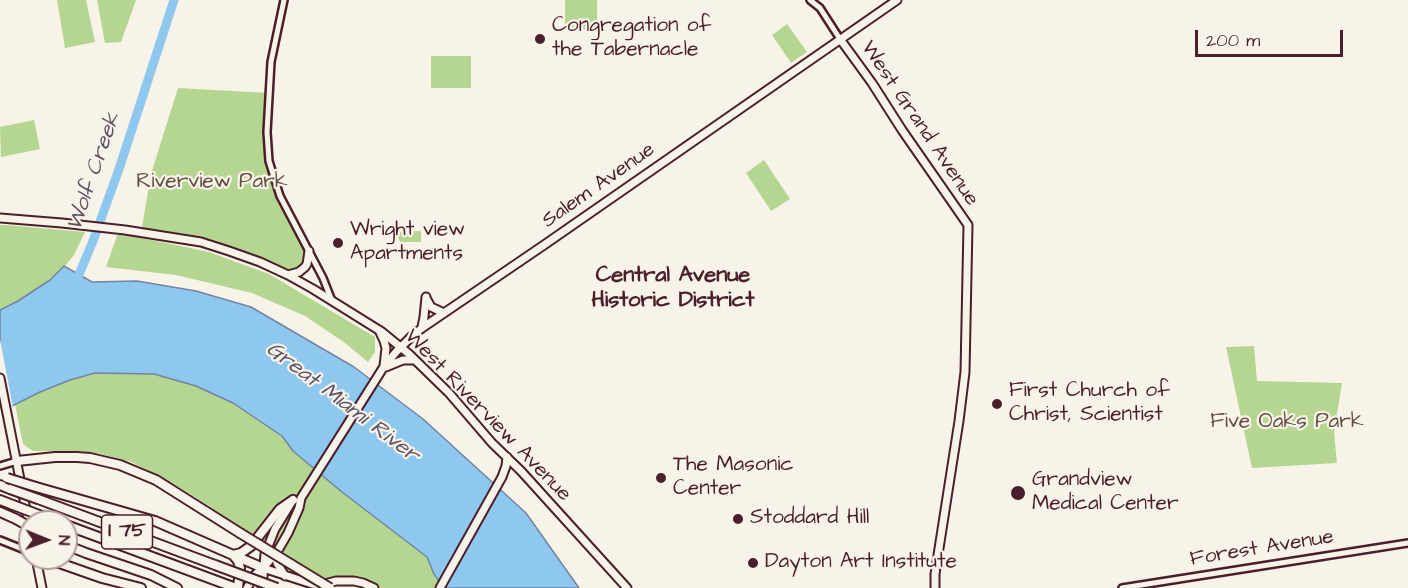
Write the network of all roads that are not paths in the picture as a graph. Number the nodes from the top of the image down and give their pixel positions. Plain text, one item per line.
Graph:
1 (284, 0) edge
2 (810, 0) edge
3 (818, 0) edge
4 (897, 0) edge
5 (820, 8) junction
6 (840, 39) junction
7 (0, 218) edge
8 (309, 251) junction
9 (288, 275) junction
10 (333, 303) junction
11 (444, 313) junction
12 (422, 328) junction
13 (378, 330) junction
14 (401, 346) junction
15 (415, 360) junction
16 (383, 368) junction
17 (0, 378) edge
18 (507, 457) junction
19 (17, 461) junction
20 (0, 466) edge
21 (520, 471) junction
22 (4, 477) edge
23 (502, 477) junction
24 (0, 484) edge
25 (297, 499) junction
26 (0, 500) edge
27 (26, 510) edge
28 (27, 510) edge
29 (0, 512) edge
30 (18, 520) edge
31 (78, 529) edge
32 (0, 540) edge
33 (1408, 543) edge
34 (18, 547) edge
35 (78, 550) edge
36 (277, 552) junction
37 (233, 555) junction
38 (263, 568) junction
39 (38, 570) edge
40 (78, 570) edge
41 (285, 576) junction
42 (42, 588) edge
43 (141, 588) edge
44 (177, 588) edge
45 (237, 588) edge
46 (247, 588) edge
47 (262, 588) edge
48 (277, 588) edge
49 (330, 588) edge
50 (374, 588) edge
51 (440, 588) edge
52 (627, 588) edge
53 (933, 588) edge
54 (1122, 588) edge

1 - 8 street
2 - 5 street, West Grand Avenue
3 - 5 street, West Grand Avenue
4 - 6 main road, Salem Avenue
5 - 6 street, West Grand Avenue
6 - 11 main road, Salem Avenue
6 - 53 main road, West Grand Avenue
7 - 9 main road, West Riverview Avenue
8 - 9 main road
8 - 10 street
9 - 10 main road, West Riverview Avenue
10 - 13 main road, West Riverview Avenue
11 - 12 main road, Salem Avenue
11 - 12 main road
12 - 14 main road, Salem Avenue
13 - 14 main road, West Riverview Avenue
13 - 16 main road
14 - 15 main road, West Riverview Avenue
14 - 16 main road, Salem Avenue
15 - 16 main road
15 - 18 main road, West Riverview Avenue
16 - 25 main road, Salem Avenue
17 - 19 main road
18 - 21 main road, West Riverview Avenue
18 - 23 main road
19 - 20 street
19 - 28 main road
19 - 49 highway, bridge
21 - 23 main road
21 - 52 main road, West Riverview Avenue
22 - 37 highway, bridge
23 - 51 main road
24 - 48 highway, I 75, bridge
25 - 36 main road
25 - 37 highway
25 - 38 main road
26 - 27 highway, bridge
29 - 30 highway, bridge
31 - 45 highway, I 75
32 - 34 street
33 - 54 street, Forest Avenue
35 - 44 highway
36 - 38 main road
36 - 41 main road
37 - 38 highway
37 - 45 highway
38 - 41 main road
38 - 46 main road
38 - 47 main road
39 - 42 main road
40 - 43 highway
41 - 50 main road

